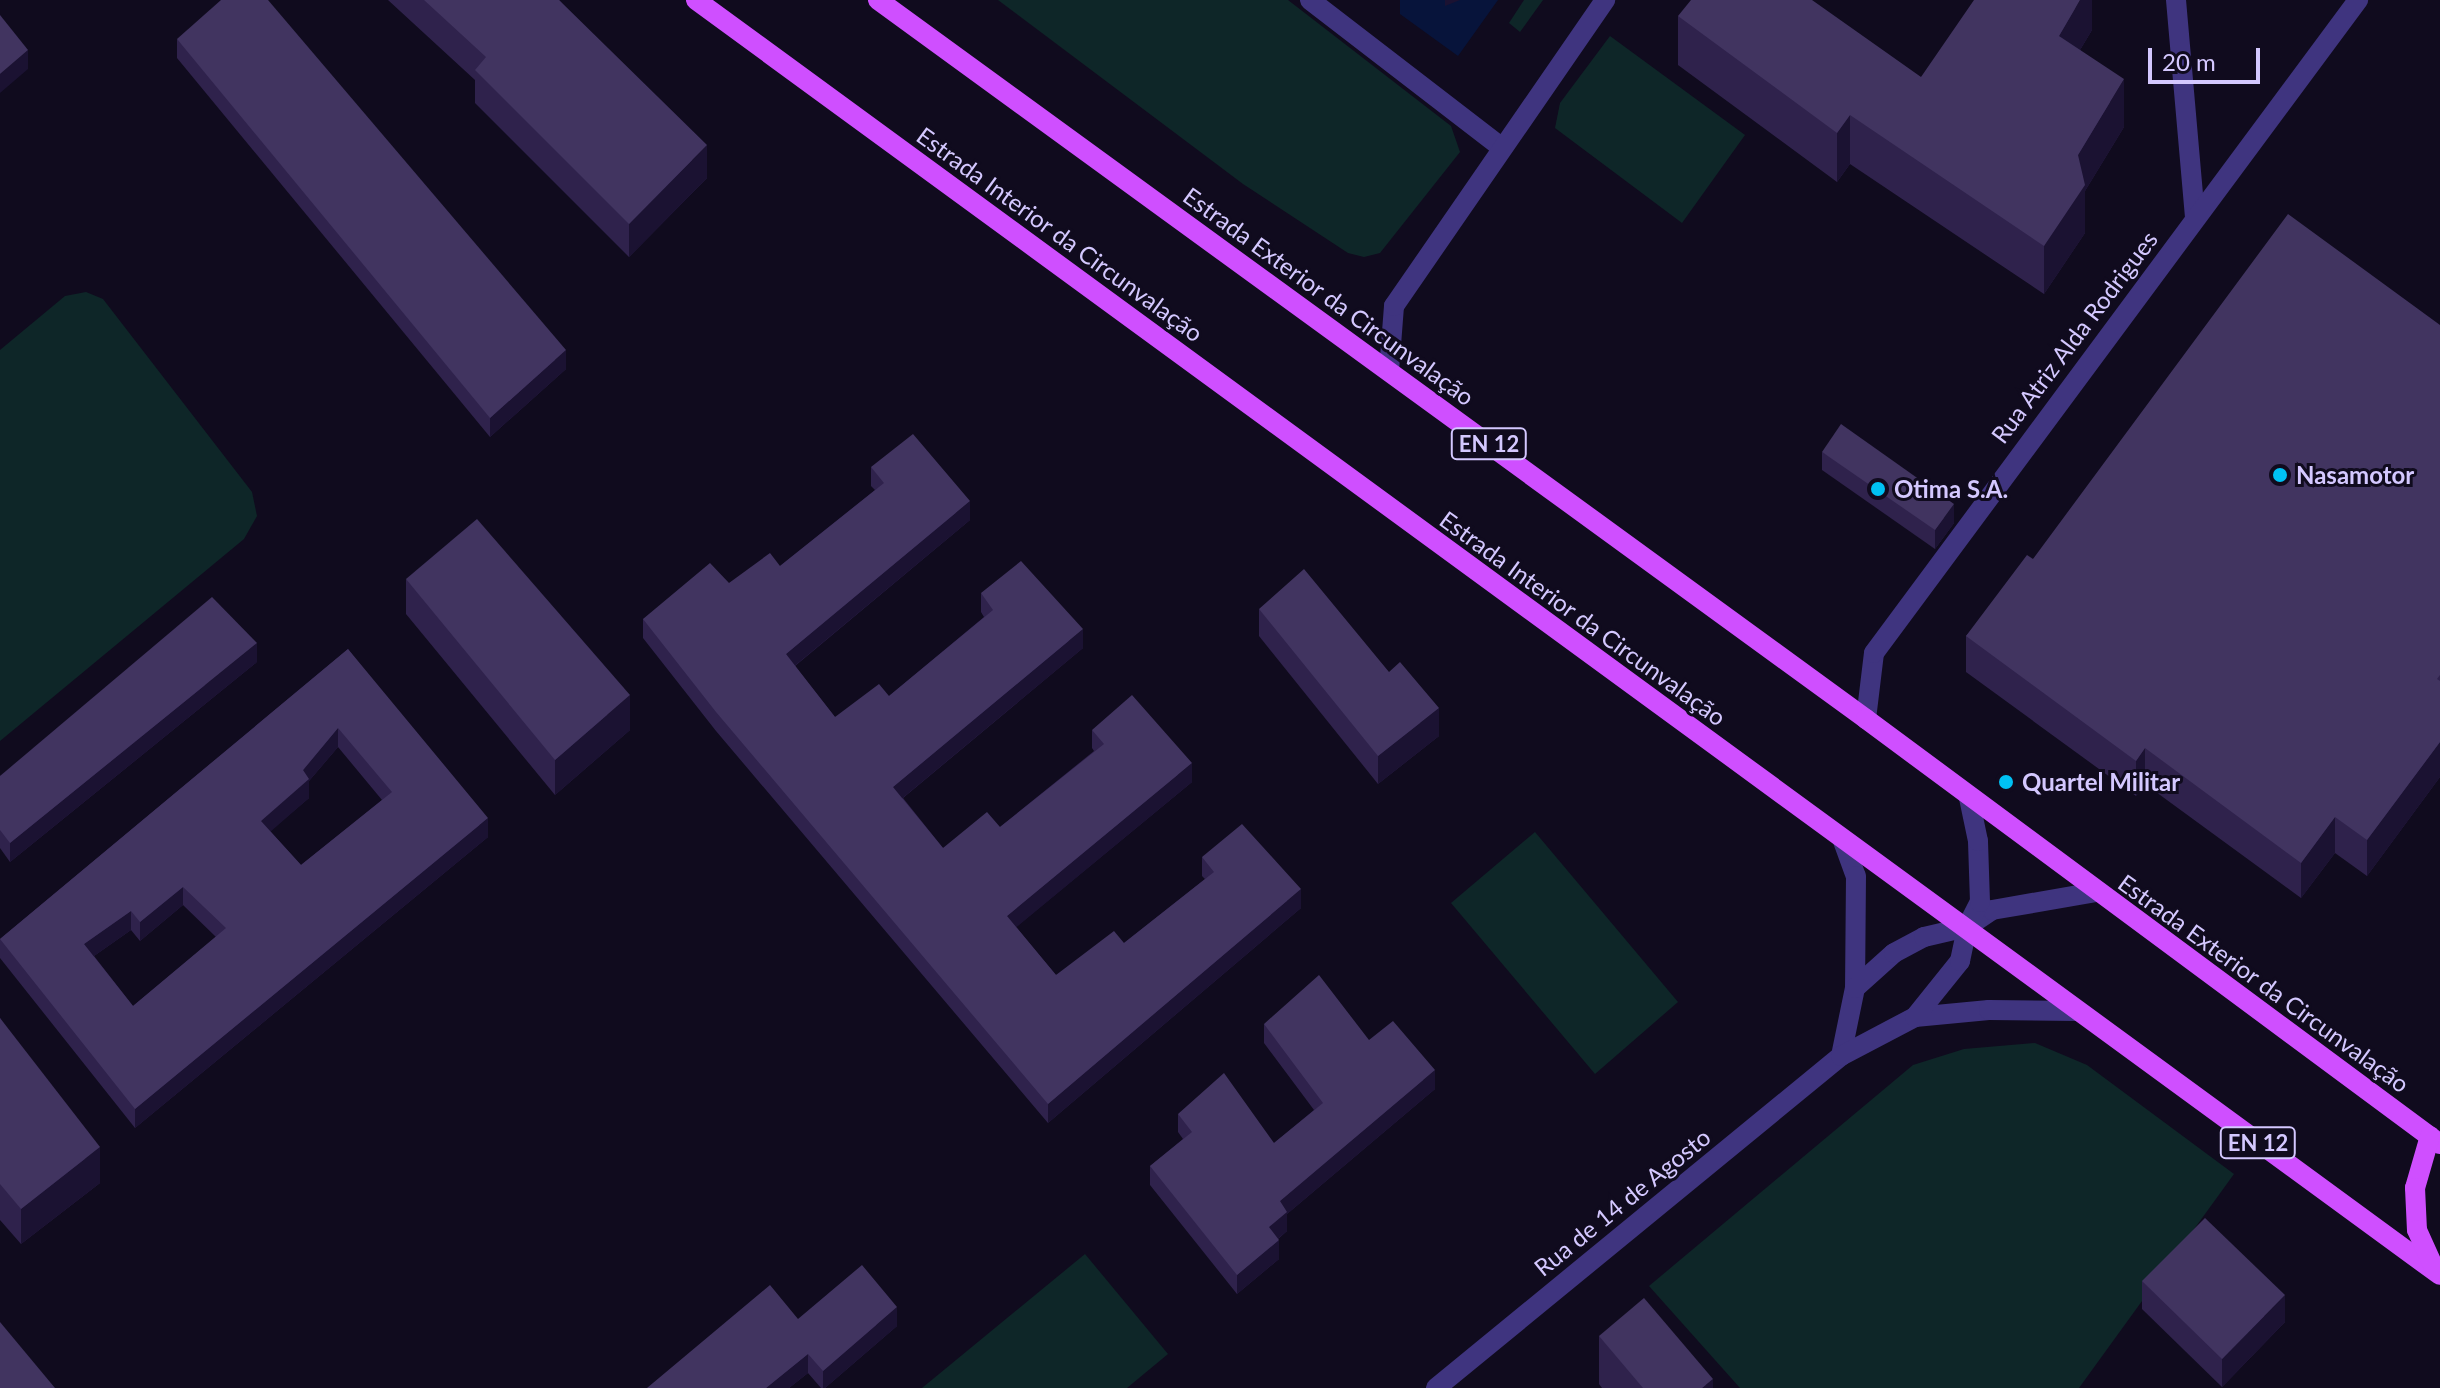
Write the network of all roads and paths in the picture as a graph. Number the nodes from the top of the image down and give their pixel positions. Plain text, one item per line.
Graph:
1 (696, 0) edge
2 (878, 0) edge
3 (1310, 0) edge
4 (1605, 0) edge
5 (2176, 0) edge
6 (2358, 0) edge
7 (1501, 147) junction
8 (2195, 218) junction
9 (1389, 371) junction
10 (1866, 719) junction
11 (1969, 798) junction
12 (1843, 841) junction
13 (2096, 892) junction
14 (1967, 927) junction
15 (1855, 988) junction
16 (2077, 1011) junction
17 (1915, 1017) junction
18 (1841, 1056) junction
19 (2435, 1140) edge
20 (2438, 1273) edge
21 (1436, 1388) edge

1 - 12 main road, Estrada Interior da Circunvalação / EN 12
2 - 9 main road, Estrada Exterior da Circunvalação / EN 12
3 - 7 street
4 - 7 street
5 - 8 street
6 - 8 street, Rua Atriz Alda Rodrigues
7 - 9 street
8 - 10 street, Rua Atriz Alda Rodrigues
9 - 10 main road, Estrada Exterior da Circunvalação / EN 12
10 - 11 main road, Estrada Exterior da Circunvalação / EN 12
11 - 13 main road, Estrada Exterior da Circunvalação / EN 12
11 - 14 street, Rua de 14 de Agosto
12 - 14 main road, Estrada Interior da Circunvalação / EN 12
12 - 15 street
13 - 14 street, Estrada Exterior da Circunvalação
13 - 19 main road, Estrada Exterior da Circunvalação / EN 12
14 - 15 street
14 - 16 main road, Estrada Interior da Circunvalação / EN 12
14 - 17 street, Rua de 14 de Agosto
15 - 18 street
16 - 17 street, Rua de 14 de Agosto
16 - 20 main road, Estrada Interior da Circunvalação / EN 12
17 - 18 street, Rua de 14 de Agosto
18 - 21 street, Rua de 14 de Agosto
19 - 20 main road

